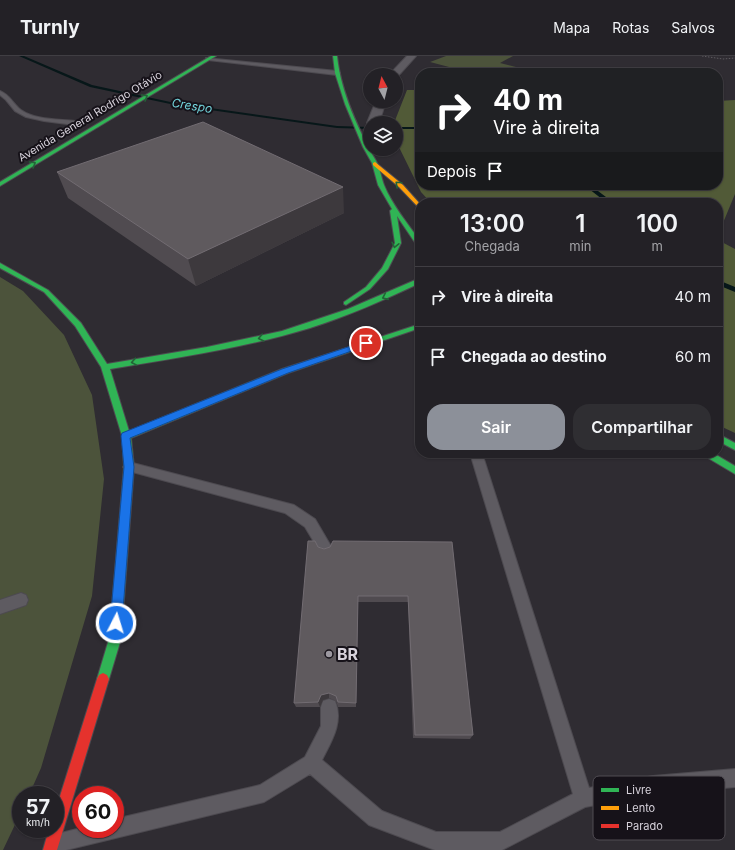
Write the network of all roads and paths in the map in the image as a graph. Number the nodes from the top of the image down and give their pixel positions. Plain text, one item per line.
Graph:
1 (335, 56) edge
2 (412, 56) edge
3 (702, 56) edge
4 (211, 58) edge
5 (735, 58) edge
6 (401, 68) edge
7 (337, 73) junction
8 (0, 93) edge
9 (78, 121) joint
10 (61, 131) dead end
11 (363, 142) edge
12 (371, 156) edge
13 (375, 163) junction
14 (0, 184) edge
15 (415, 201) edge
16 (393, 206) junction
17 (415, 239) edge
18 (0, 265) edge
19 (415, 282) edge
20 (317, 322) junction
21 (415, 328) edge
22 (389, 346) dead end
23 (342, 352) junction
24 (105, 367) junction
25 (126, 436) junction
26 (723, 440) edge
27 (735, 447) edge
28 (478, 458) edge
29 (715, 458) edge
30 (129, 467) junction
31 (735, 470) edge
32 (325, 548) edge
33 (21, 600) dead end
34 (0, 607) edge
35 (329, 706) dead end
36 (311, 762) junction
37 (735, 778) edge
38 (725, 779) edge
39 (593, 796) edge
40 (583, 798) junction
41 (51, 847) edge

1 - 7 main road
2 - 6 street
3 - 5 path
4 - 7 lane
14 -> 4 main road, Avenida General Rodrigo Otávio
7 - 11 main road
8 - 9 lane
9 - 10 main road, Avenida General Rodrigo Otávio
12 - 13 main road
15 -> 13 main road
13 - 16 main road
16 - 17 main road
16 -> 20 main road
18 - 24 main road
19 -> 20 main road
20 -> 24 main road
21 - 23 main road
22 - 23 main road
23 - 25 main road
24 - 25 main road
25 - 30 main road
26 - 27 main road
28 - 40 lane
29 - 31 main road
30 - 32 lane
30 - 41 main road
33 - 34 lane
35 - 36 lane
36 - 40 lane
36 - 41 lane
37 - 38 lane
39 - 40 lane

